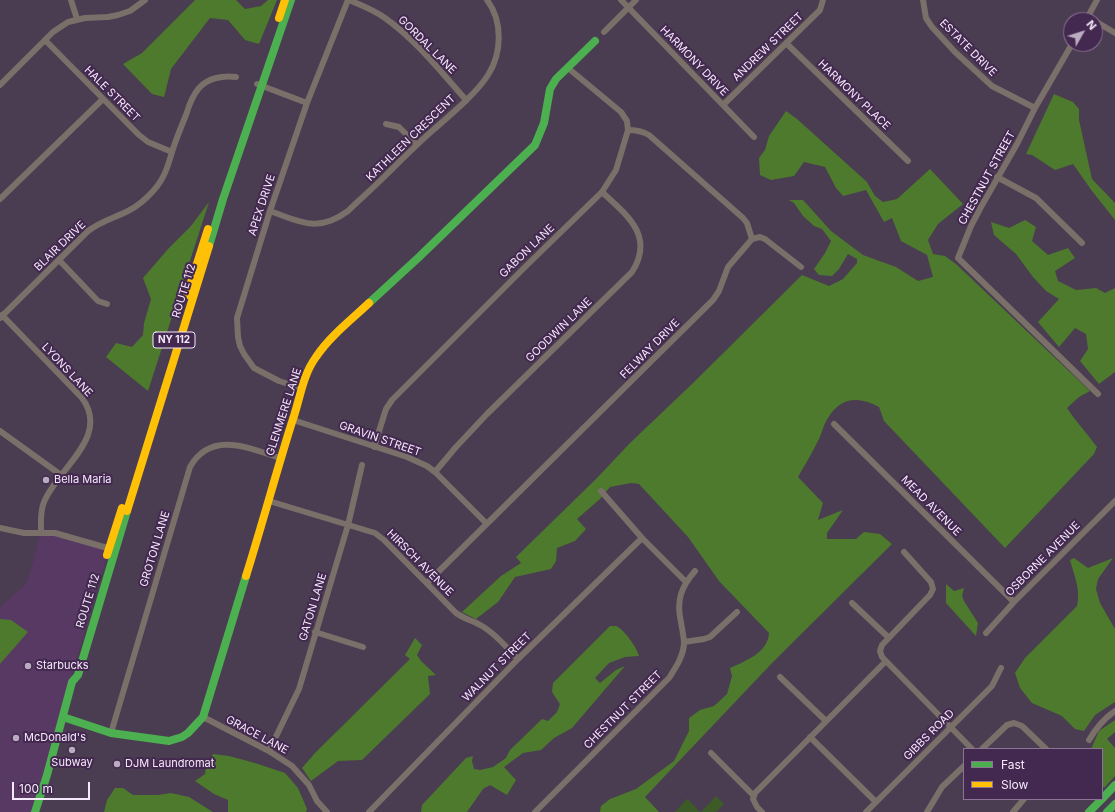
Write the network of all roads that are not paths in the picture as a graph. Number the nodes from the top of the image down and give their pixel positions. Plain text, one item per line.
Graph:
1 (71, 0) edge
2 (145, 0) edge
3 (285, 0) edge
4 (291, 0) edge
5 (348, 0) edge
6 (487, 0) edge
7 (621, 0) edge
8 (636, 0) edge
9 (823, 0) edge
10 (923, 0) edge
11 (1097, 0) edge
12 (628, 7) junction
13 (1093, 12) edge
14 (77, 19) junction
15 (1103, 26) edge
16 (604, 32) dead end
17 (1115, 32) edge
18 (45, 40) junction
19 (595, 41) dead end
20 (786, 43) junction
21 (1067, 52) edge
22 (568, 68) junction
23 (236, 77) dead end
24 (0, 85) edge
25 (260, 85) junction
26 (103, 99) junction
27 (466, 100) junction
28 (308, 103) junction
29 (723, 105) junction
30 (1035, 108) junction
31 (386, 124) dead end
32 (628, 130) junction
33 (754, 136) dead end
34 (417, 145) junction
35 (172, 152) junction
36 (908, 161) dead end
37 (998, 177) junction
38 (602, 192) junction
39 (0, 199) edge
40 (270, 211) junction
41 (752, 239) junction
42 (1082, 243) dead end
43 (59, 260) junction
44 (801, 267) dead end
45 (107, 304) dead end
46 (1, 316) edge
47 (301, 388) junction
48 (1098, 394) dead end
49 (293, 420) junction
50 (834, 424) dead end
51 (0, 431) edge
52 (374, 447) junction
53 (280, 458) junction
54 (362, 465) dead end
55 (435, 472) junction
56 (61, 475) junction
57 (601, 491) dead end
58 (269, 501) junction
59 (1115, 501) edge
60 (487, 524) junction
61 (348, 526) junction
62 (0, 528) edge
63 (41, 532) junction
64 (642, 538) junction
65 (112, 550) junction
66 (904, 552) dead end
67 (695, 571) dead end
68 (686, 582) junction
69 (427, 583) junction
70 (1014, 602) junction
71 (852, 603) dead end
72 (737, 612) dead end
73 (315, 632) junction
74 (986, 633) dead end
75 (888, 637) junction
76 (684, 642) junction
77 (363, 646) dead end
78 (518, 659) junction
79 (885, 662) junction
80 (1001, 668) dead end
81 (780, 677) dead end
82 (1115, 711) edge
83 (63, 717) junction
84 (203, 717) junction
85 (826, 721) junction
86 (951, 728) junction
87 (111, 732) junction
88 (810, 737) junction
89 (1089, 740) dead end
90 (971, 748) edge
91 (983, 748) edge
92 (1045, 748) edge
93 (269, 751) junction
94 (711, 753) dead end
95 (963, 767) edge
96 (1115, 785) edge
97 (754, 797) junction
98 (1103, 798) edge
99 (1023, 800) edge
100 (1101, 800) edge
101 (876, 802) junction
102 (1115, 804) edge
103 (35, 812) edge
104 (327, 812) edge
105 (369, 812) edge
106 (535, 812) edge
107 (762, 812) edge
108 (866, 812) edge
109 (927, 812) edge
110 (1014, 812) edge
111 (1089, 812) edge
112 (1107, 812) edge

1 - 14 street
2 - 14 street
3 - 25 main road, ROUTE 112 / NY 112
4 - 25 main road, ROUTE 112 / NY 112
5 - 27 street, GORDAL LANE
5 - 28 street, APEX DRIVE
6 - 27 street, KATHLEEN CRESCENT
7 - 12 street, HARMONY DRIVE
8 - 12 street
9 - 20 street, ANDREW STREET
10 - 30 street, ESTATE DRIVE
11 - 13 street
12 - 16 street
12 - 29 street, HARMONY DRIVE
14 - 18 street
15 - 17 street
18 - 24 street
18 - 26 street, HALE STREET
19 - 22 main road, GLENMERE LANE
20 - 29 street, ANDREW STREET
20 - 36 street, HARMONY PLACE
21 - 30 street, CHESTNUT STREET
22 - 32 street
22 - 47 main road, GLENMERE LANE
23 - 35 street, BLAIR DRIVE
25 - 28 street
25 - 65 main road, ROUTE 112 / NY 112
26 - 35 street, HALE STREET
26 - 39 street
27 - 34 street, KATHLEEN CRESCENT
28 - 40 street, APEX DRIVE
29 - 33 street, HARMONY DRIVE
30 - 37 street, CHESTNUT STREET
31 - 34 street
32 - 38 street, GABON LANE
32 - 41 street
34 - 40 street, KATHLEEN CRESCENT
35 - 43 street, BLAIR DRIVE
37 - 42 street
37 - 48 street, CHESTNUT STREET
38 - 52 street, GABON LANE
38 - 55 street, GOODWIN LANE
40 - 47 street, APEX DRIVE
41 - 44 street
41 - 60 street, FELWAY DRIVE
43 - 45 street
43 - 46 street, BLAIR DRIVE
46 - 56 street, LYONS LANE
47 - 49 main road, GLENMERE LANE
49 - 52 street, GRAVIN STREET
49 - 53 main road, GLENMERE LANE
50 - 70 street, MEAD AVENUE
51 - 56 street
52 - 55 street, GRAVIN STREET
53 - 58 main road, GLENMERE LANE
53 - 87 street, GROTON LANE
54 - 61 street, GATON LANE
55 - 60 street, GRAVIN STREET
56 - 63 street, LYONS LANE
57 - 64 street
58 - 61 street, HIRSCH AVENUE
58 - 84 main road, GLENMERE LANE
59 - 70 street, OSBORNE AVENUE
60 - 69 street, FELWAY DRIVE
61 - 69 street, HIRSCH AVENUE
61 - 73 street, GATON LANE
62 - 63 street
63 - 65 street
64 - 68 street
64 - 78 street, WALNUT STREET
65 - 83 main road, ROUTE 112 / NY 112
66 - 75 street
67 - 68 street, CHESTNUT STREET
68 - 76 street, CHESTNUT STREET
69 - 78 street, HIRSCH AVENUE
70 - 74 street, OSBORNE AVENUE
71 - 75 street
72 - 76 street
73 - 77 street
73 - 93 street, GATON LANE
75 - 79 street
76 - 106 street, CHESTNUT STREET
78 - 105 street, WALNUT STREET
79 - 85 street
79 - 86 street
80 - 86 street, GIBBS ROAD
81 - 85 street
82 - 89 street
83 - 87 main road, GLENMERE LANE
83 - 103 main road, ROUTE 112 / NY 112
84 - 87 main road, GLENMERE LANE
84 - 93 street, GRACE LANE
85 - 88 street
86 - 90 street
86 - 101 street, GIBBS ROAD
88 - 97 street
88 - 101 street
91 - 92 street
93 - 104 street, GRACE LANE
94 - 97 street
95 - 109 street
96 - 98 main road
97 - 107 street
99 - 110 street
100 - 111 main road
101 - 108 street, GIBBS ROAD
102 - 112 main road

